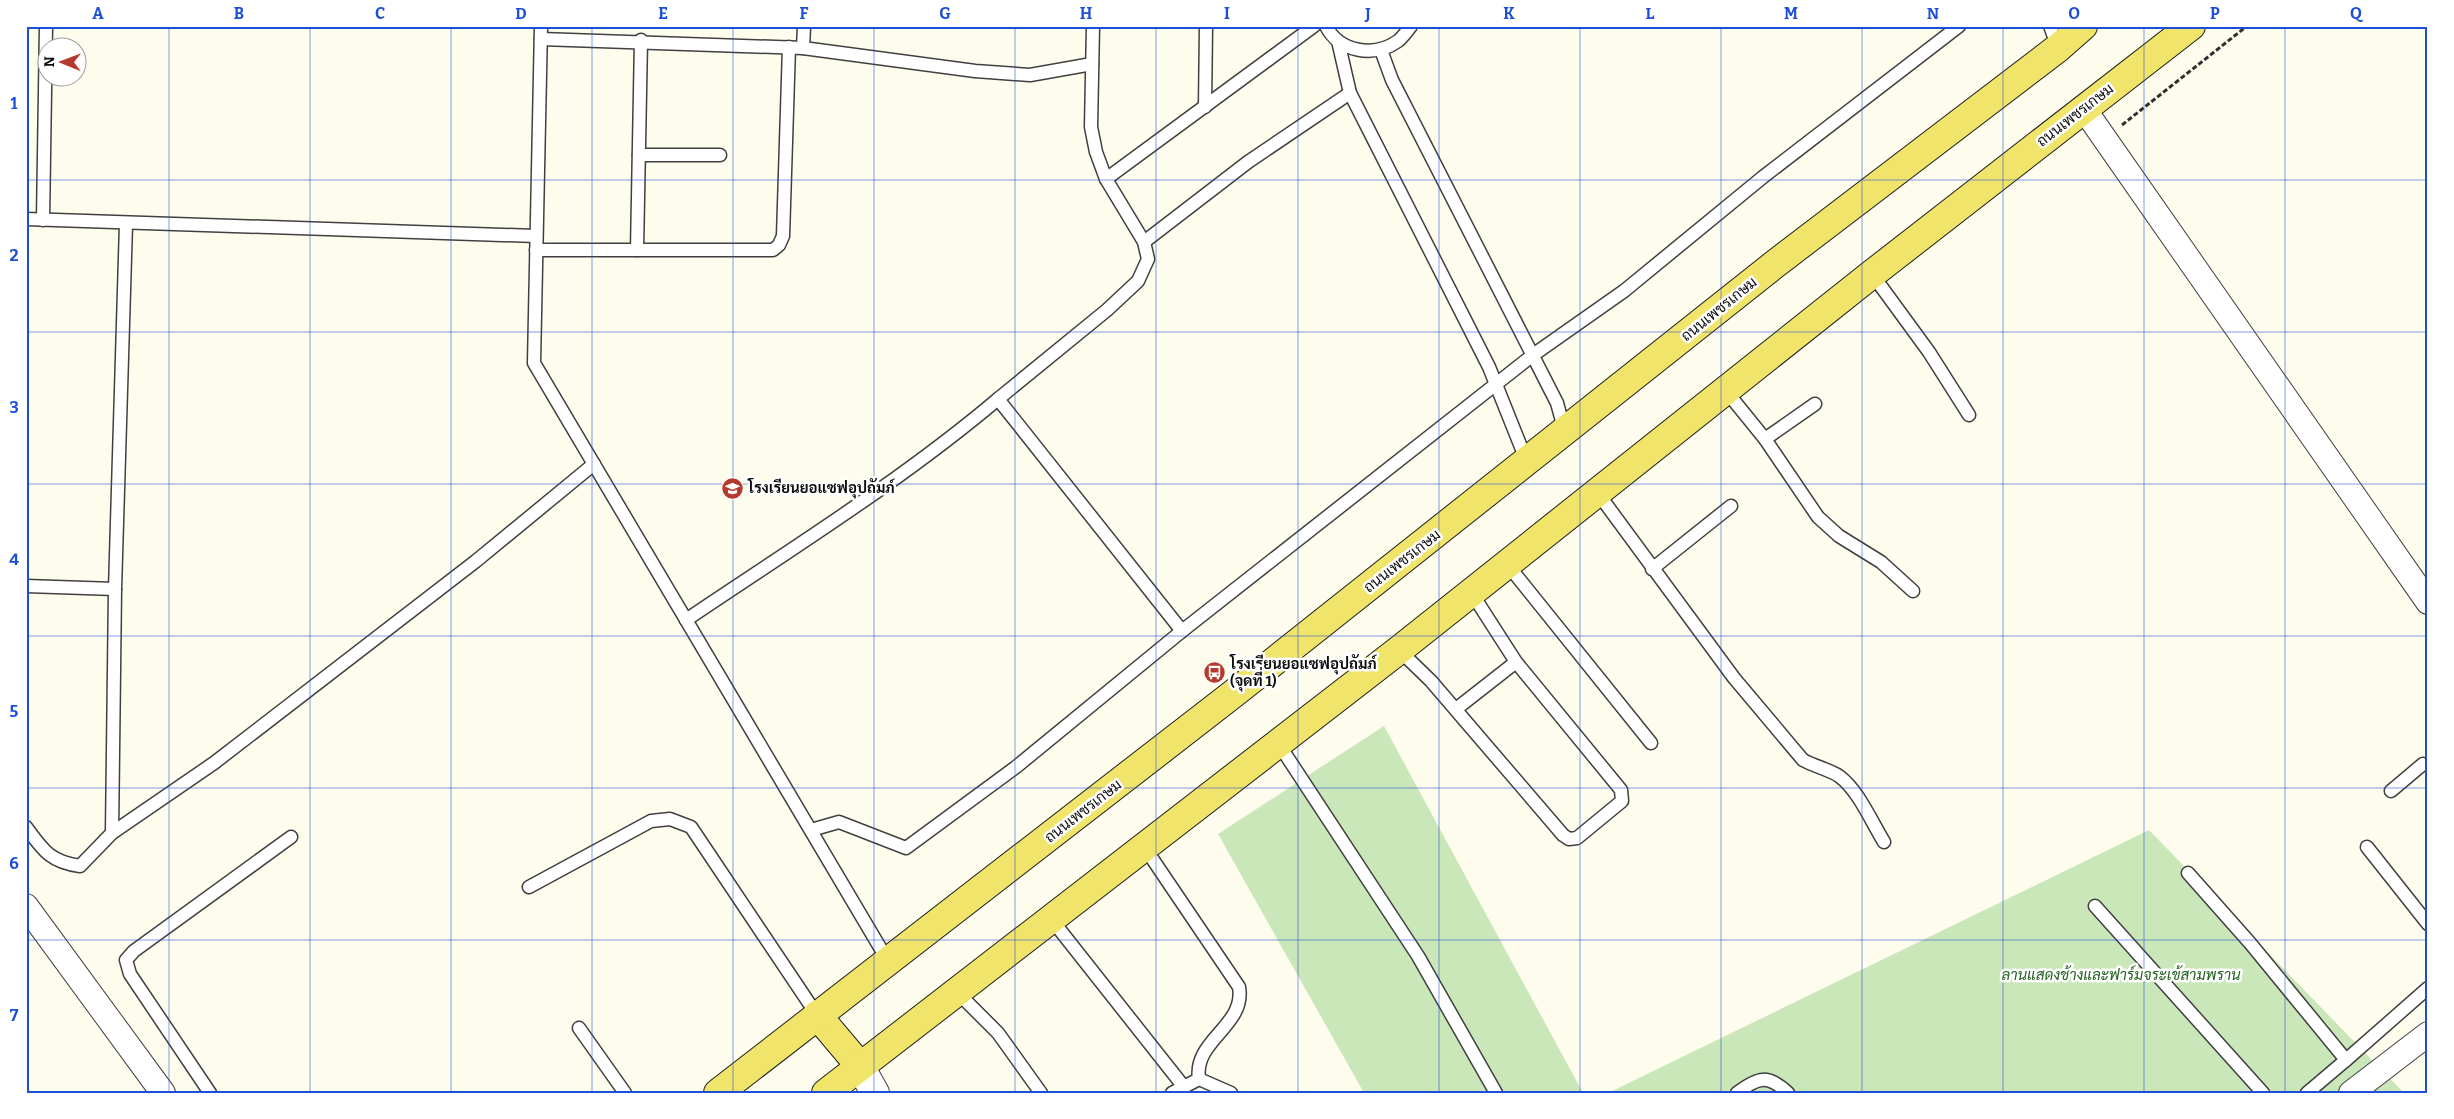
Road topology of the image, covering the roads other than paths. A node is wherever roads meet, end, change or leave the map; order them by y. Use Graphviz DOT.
graph roads {
  1 [pos="46,26"];
  2 [pos="804,26"];
  3 [pos="1093,26"];
  4 [pos="1206,26"];
  5 [pos="1314,26"];
  6 [pos="1326,26"];
  7 [pos="1410,26"];
  8 [pos="1959,26"];
  9 [pos="2083,26"];
  10 [pos="2191,26"];
  11 [pos="541,32"];
  12 [pos="2054,37"];
  13 [pos="642,40"];
  14 [pos="1338,41"];
  15 [pos="790,47"];
  16 [pos="804,48"];
  17 [pos="1381,50"];
  18 [pos="1092,64"];
  19 [pos="1350,93"];
  20 [pos="1205,107"];
  21 [pos="2084,109"];
  22 [pos="639,155"];
  23 [pos="720,155"];
  24 [pos="1106,179"];
  25 [pos="26,219"];
  26 [pos="43,220"];
  27 [pos="126,224"];
  28 [pos="536,236"];
  29 [pos="1144,242"];
  30 [pos="536,250"];
  31 [pos="637,250"];
  32 [pos="1872,274"];
  33 [pos="1533,355"];
  34 [pos="1496,386"];
  35 [pos="1726,391"];
  36 [pos="998,399"];
  37 [pos="1815,404"];
  38 [pos="1969,415"];
  39 [pos="1565,432"];
  40 [pos="1766,439"];
  41 [pos="1527,462"];
  42 [pos="594,464"];
  43 [pos="1597,492"];
  44 [pos="1731,506"];
  45 [pos="1507,564"];
  46 [pos="1652,569"];
  47 [pos="26,586"];
  48 [pos="115,589"];
  49 [pos="1913,591"];
  50 [pos="1471,592"];
  51 [pos="2428,602"];
  52 [pos="686,620"];
  53 [pos="1182,631"];
  54 [pos="1399,650"];
  55 [pos="1516,662"];
  56 [pos="1456,709"];
  57 [pos="1278,743"];
  58 [pos="1651,743"];
  59 [pos="2426,764"];
  60 [pos="2392,791"];
  61 [pos="26,827"];
  62 [pos="811,830"];
  63 [pos="112,833"];
  64 [pos="291,837"];
  65 [pos="1884,842"];
  66 [pos="2366,847"];
  67 [pos="1145,848"];
  68 [pos="2188,873"];
  69 [pos="529,886"];
  70 [pos="26,906"];
  71 [pos="2095,906"];
  72 [pos="1052,920"];
  73 [pos="2428,924"];
  74 [pos="888,961"];
  75 [pos="2428,988"];
  76 [pos="957,992"];
  77 [pos="817,1015"];
  78 [pos="579,1028"];
  79 [pos="2428,1034"];
  80 [pos="2346,1060"];
  81 [pos="860,1066"];
  82 [pos="1199,1079"];
  83 [pos="1178,1090"];
  84 [pos="163,1093"];
  85 [pos="210,1093"];
  86 [pos="625,1093"];
  87 [pos="718,1093"];
  88 [pos="826,1093"];
  89 [pos="875,1093"];
  90 [pos="1040,1093"];
  91 [pos="1231,1093"];
  92 [pos="1496,1093"];
  93 [pos="1737,1093"];
  94 [pos="1788,1093"];
  95 [pos="2263,1093"];
  96 [pos="2307,1093"];
  97 [pos="2351,1093"];
  1 -- 26 [label="lane"];
  2 -- 16 [label="lane"];
  3 -- 18 [label="lane"];
  4 -- 20 [label="lane"];
  5 -- 20 [label="lane"];
  6 -- 14 [label="lane"];
  7 -- 17 [label="lane"];
  8 -- 33 [label="lane"];
  9 -- 12 [label="main road, ถนนเพชรเกษม"];
  10 -- 21 [label="main road, ถนนเพชรเกษม"];
  11 -- 13 [label="lane"];
  11 -- 28 [label="lane"];
  12 -- 39 [label="main road, ถนนเพชรเกษม"];
  13 -- 15 [label="lane"];
  13 -- 22 [label="lane"];
  14 -- 17 [label="lane"];
  14 -- 19 [label="lane"];
  15 -- 16 [label="lane"];
  15 -- 31 [label="lane"];
  16 -- 18 [label="lane"];
  17 -- 33 [label="lane"];
  18 -- 24 [label="lane"];
  19 -- 29 [label="lane"];
  19 -- 34 [label="lane"];
  20 -- 24 [label="lane"];
  21 -- 32 [label="main road, ถนนเพชรเกษม"];
  21 -- 51 [label="street"];
  22 -- 23 [label="lane"];
  22 -- 31 [label="lane"];
  24 -- 29 [label="lane"];
  25 -- 26 [label="lane"];
  26 -- 27 [label="lane"];
  27 -- 28 [label="lane"];
  27 -- 48 [label="lane"];
  28 -- 30 [label="lane"];
  29 -- 36 [label="lane"];
  30 -- 31 [label="lane"];
  30 -- 42 [label="lane"];
  32 -- 35 [label="main road, ถนนเพชรเกษม"];
  32 -- 38 [label="lane"];
  33 -- 34 [label="lane"];
  33 -- 39 [label="lane"];
  34 -- 41 [label="lane"];
  34 -- 53 [label="lane"];
  35 -- 40 [label="lane"];
  35 -- 43 [label="main road, ถนนเพชรเกษม"];
  36 -- 52 [label="lane"];
  36 -- 53 [label="lane"];
  37 -- 40 [label="lane"];
  39 -- 41 [label="main road, ถนนเพชรเกษม"];
  40 -- 49 [label="lane"];
  41 -- 74 [label="main road, ถนนเพชรเกษม"];
  42 -- 52 [label="lane"];
  42 -- 63 [label="lane"];
  43 -- 45 [label="main road, ถนนเพชรเกษม"];
  43 -- 46 [label="lane"];
  44 -- 46 [label="lane"];
  45 -- 50 [label="main road, ถนนเพชรเกษม"];
  45 -- 58 [label="lane"];
  46 -- 65 [label="lane"];
  47 -- 48 [label="lane"];
  48 -- 63 [label="lane"];
  50 -- 54 [label="main road, ถนนเพชรเกษม"];
  50 -- 55 [label="lane"];
  52 -- 62 [label="lane"];
  53 -- 62 [label="lane"];
  54 -- 56 [label="lane"];
  54 -- 57 [label="main road, ถนนเพชรเกษม"];
  55 -- 56 [label="lane"];
  55 -- 56 [label="lane"];
  57 -- 67 [label="main road, ถนนเพชรเกษม"];
  57 -- 92 [label="lane"];
  59 -- 60 [label="lane"];
  61 -- 63 [label="lane"];
  62 -- 74 [label="lane"];
  64 -- 85 [label="lane"];
  66 -- 73 [label="lane"];
  67 -- 72 [label="main road, ถนนเพชรเกษม"];
  67 -- 82 [label="lane"];
  68 -- 80 [label="lane"];
  69 -- 77 [label="lane"];
  70 -- 84 [label="street"];
  71 -- 95 [label="lane"];
  72 -- 76 [label="main road, ถนนเพชรเกษม"];
  72 -- 83 [label="lane"];
  74 -- 77 [label="main road, ถนนเพชรเกษม"];
  75 -- 80 [label="lane"];
  76 -- 81 [label="main road, ถนนเพชรเกษม"];
  76 -- 90 [label="lane"];
  77 -- 81 [label="main road"];
  77 -- 87 [label="main road, ถนนเพชรเกษม"];
  78 -- 86 [label="lane"];
  79 -- 97 [label="street"];
  80 -- 96 [label="lane"];
  81 -- 88 [label="main road, ถนนเพชรเกษม"];
  81 -- 89 [label="street"];
  82 -- 83 [label="lane"];
  82 -- 91 [label="lane"];
  93 -- 94 [label="lane"];
}
